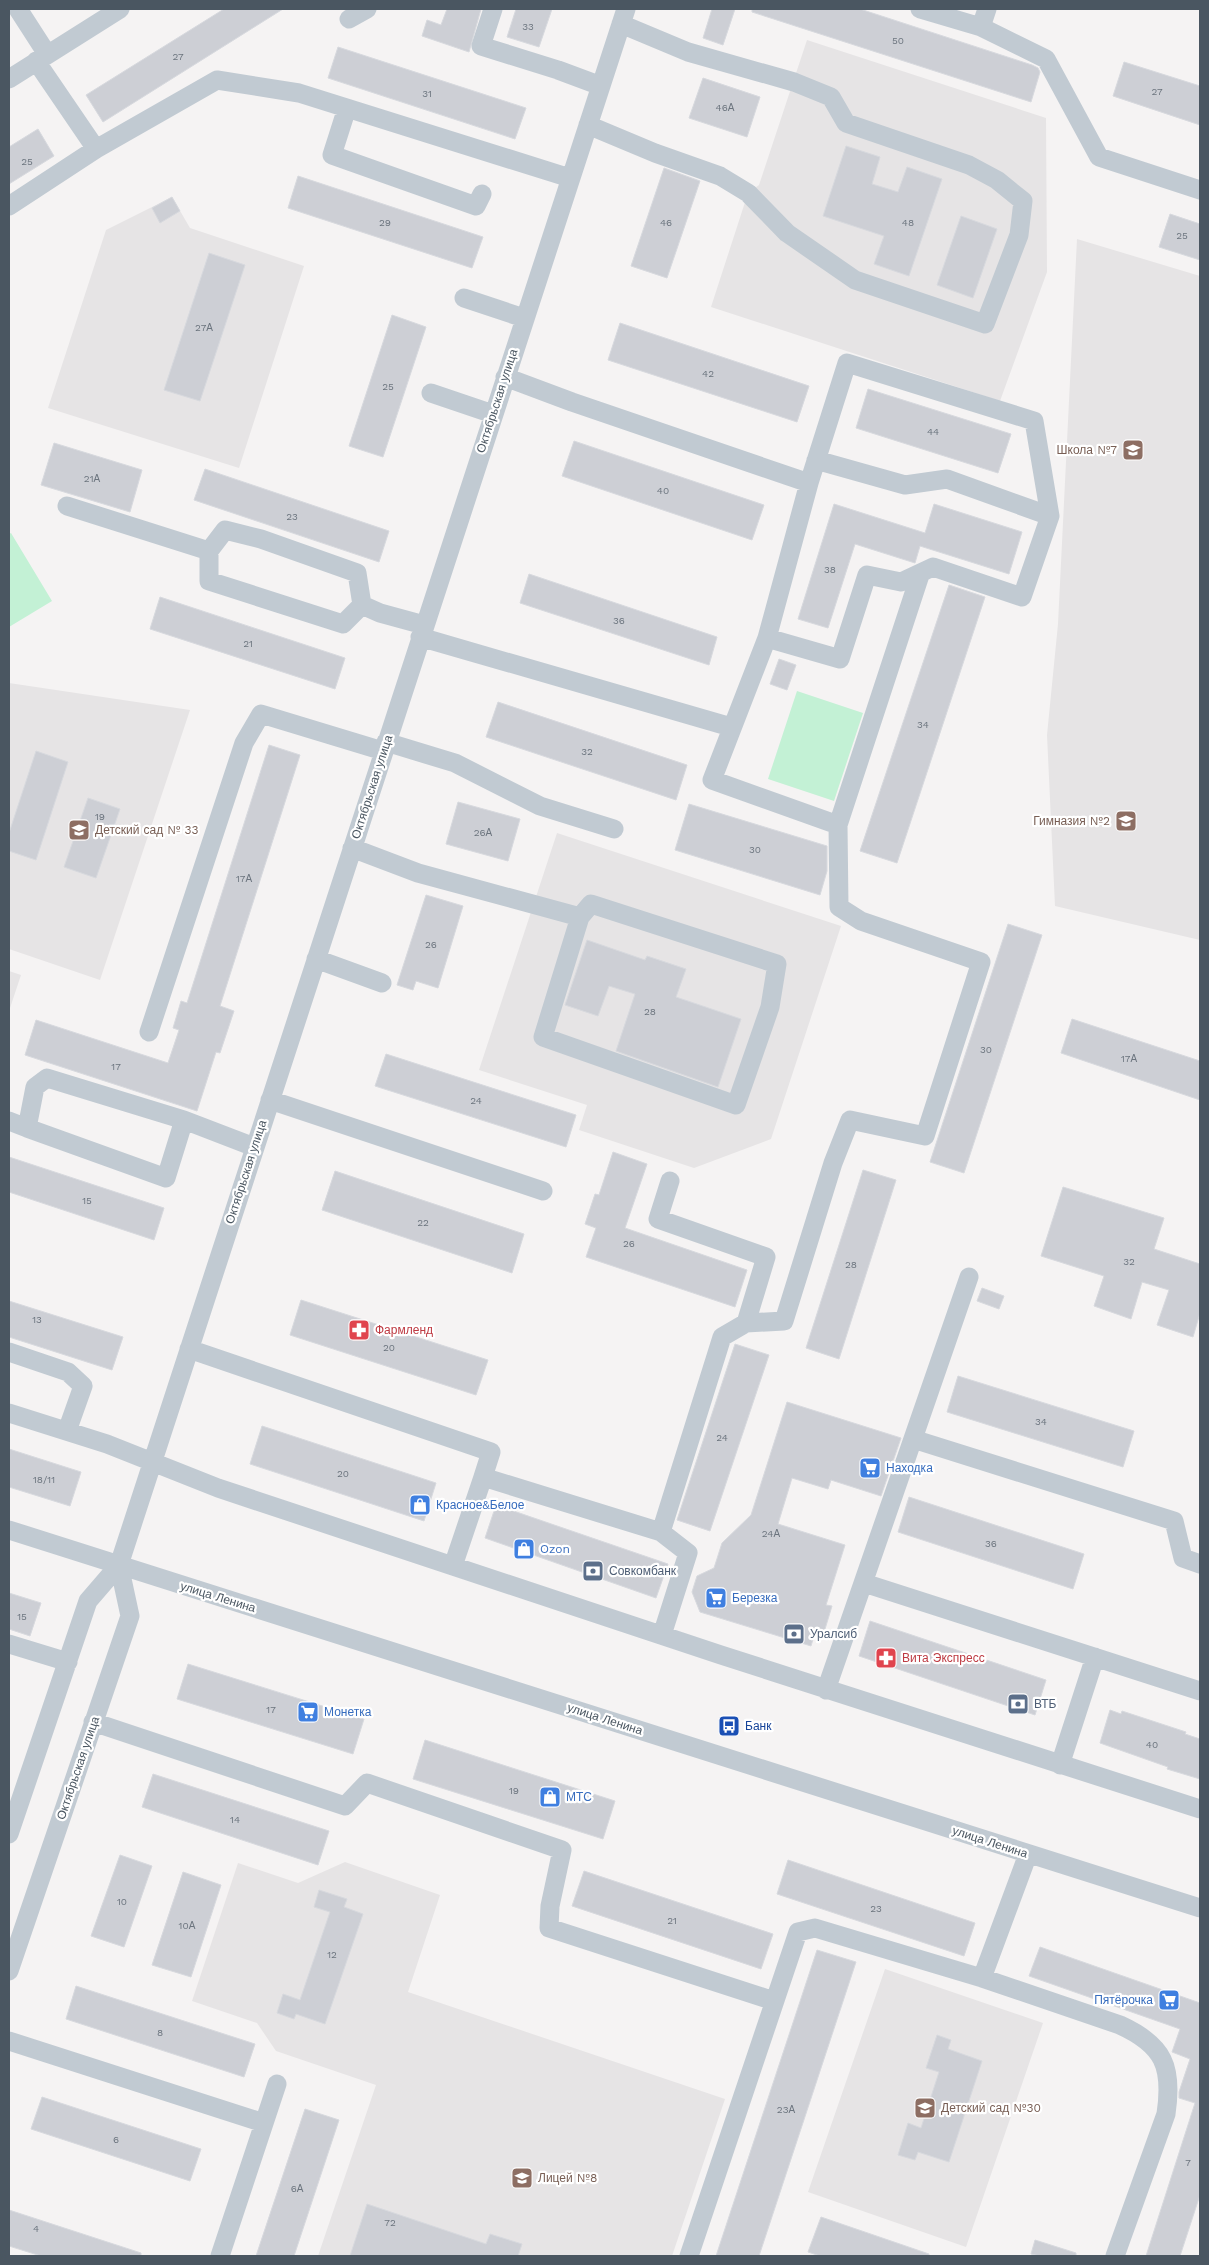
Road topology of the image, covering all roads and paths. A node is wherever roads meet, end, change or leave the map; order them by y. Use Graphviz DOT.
graph roads {
  1 [pos="18,9"];
  2 [pos="120,9"];
  3 [pos="366,9"];
  4 [pos="493,9"];
  5 [pos="920,9"];
  6 [pos="987,9"];
  7 [pos="623,16"];
  8 [pos="349,19"];
  9 [pos="981,27"];
  10 [pos="42,57"];
  11 [pos="9,79"];
  12 [pos="601,86"];
  13 [pos="347,108"];
  14 [pos="588,125"];
  15 [pos="96,149"];
  16 [pos="570,178"];
  17 [pos="1200,190"];
  18 [pos="482,194"];
  19 [pos="9,206"];
  20 [pos="464,298"];
  21 [pos="524,318"];
  22 [pos="505,377"];
  23 [pos="431,393"];
  24 [pos="493,414"];
  25 [pos="816,460"];
  26 [pos="809,483"];
  27 [pos="67,506"];
  28 [pos="1050,516"];
  29 [pos="209,551"];
  30 [pos="920,575"];
  31 [pos="362,605"];
  32 [pos="422,631"];
  33 [pos="767,638"];
  34 [pos="731,727"];
  35 [pos="384,746"];
  36 [pos="838,825"];
  37 [pos="614,829"];
  38 [pos="352,848"];
  39 [pos="580,918"];
  40 [pos="316,959"];
  41 [pos="382,983"];
  42 [pos="149,1032"];
  43 [pos="270,1100"];
  44 [pos="184,1120"];
  45 [pos="9,1122"];
  46 [pos="27,1128"];
  47 [pos="254,1147"];
  48 [pos="670,1181"];
  49 [pos="543,1191"];
  50 [pos="968,1277"];
  51 [pos="746,1323"];
  52 [pos="188,1349"];
  53 [pos="9,1352"];
  54 [pos="9,1413"];
  55 [pos="67,1431"];
  56 [pos="913,1439"];
  57 [pos="151,1462"];
  58 [pos="483,1477"];
  59 [pos="9,1530"];
  60 [pos="661,1532"];
  61 [pos="1200,1564"];
  62 [pos="119,1565"];
  63 [pos="453,1566"];
  64 [pos="864,1583"];
  65 [pos="662,1634"];
  66 [pos="9,1644"];
  67 [pos="1094,1657"];
  68 [pos="68,1662"];
  69 [pos="826,1690"];
  70 [pos="1200,1690"];
  71 [pos="93,1722"];
  72 [pos="1060,1766"];
  73 [pos="1200,1809"];
  74 [pos="9,1834"];
  75 [pos="1028,1854"];
  76 [pos="1200,1908"];
  77 [pos="14,1938"];
  78 [pos="9,1971"];
  79 [pos="982,1978"];
  80 [pos="774,2001"];
  81 [pos="9,2041"];
  82 [pos="277,2084"];
  83 [pos="264,2123"];
  84 [pos="220,2256"];
  85 [pos="689,2256"];
  86 [pos="1115,2256"];
  1 -- 10 [label="street"];
  2 -- 10 [label="street"];
  3 -- 8 [label="street"];
  4 -- 12 [label="street"];
  5 -- 9 [label="street"];
  6 -- 9 [label="street"];
  7 -- 12 [label="street, Октябрьская улица"];
  7 -- 14 [label="street"];
  9 -- 17 [label="street"];
  10 -- 11 [label="street"];
  10 -- 15 [label="street"];
  12 -- 14 [label="street, Октябрьская улица"];
  13 -- 15 [label="street"];
  13 -- 16 [label="street"];
  13 -- 18 [label="street"];
  14 -- 16 [label="street, Октябрьская улица"];
  15 -- 19 [label="street"];
  16 -- 21 [label="street, Октябрьская улица"];
  20 -- 21 [label="street"];
  21 -- 22 [label="street, Октябрьская улица"];
  22 -- 24 [label="street, Октябрьская улица"];
  22 -- 26 [label="street"];
  23 -- 24 [label="street"];
  24 -- 32 [label="street, Октябрьская улица"];
  25 -- 26 [label="street"];
  25 -- 28 [label="street"];
  25 -- 28 [label="street"];
  26 -- 33 [label="street"];
  27 -- 29 [label="street"];
  28 -- 30 [label="street"];
  29 -- 31 [label="street"];
  29 -- 31 [label="street"];
  30 -- 33 [label="street"];
  30 -- 36 [label="street"];
  31 -- 32 [label="street"];
  32 -- 34 [label="street"];
  32 -- 35 [label="street, Октябрьская улица"];
  33 -- 34 [label="street"];
  34 -- 36 [label="street"];
  35 -- 37 [label="street"];
  35 -- 38 [label="street, Октябрьская улица"];
  35 -- 42 [label="street"];
  36 -- 51 [label="street"];
  38 -- 39 [label="street"];
  38 -- 40 [label="street, Октябрьская улица"];
  39 -- 39 [label="street"];
  40 -- 41 [label="street"];
  40 -- 43 [label="street, Октябрьская улица"];
  43 -- 47 [label="street, Октябрьская улица"];
  43 -- 49 [label="street"];
  44 -- 46 [label="street"];
  44 -- 46 [label="street"];
  44 -- 47 [label="street"];
  45 -- 46 [label="street"];
  47 -- 52 [label="street, Октябрьская улица"];
  48 -- 51 [label="street"];
  50 -- 56 [label="street"];
  51 -- 60 [label="street"];
  52 -- 57 [label="street, Октябрьская улица"];
  52 -- 58 [label="street"];
  53 -- 55 [label="street"];
  54 -- 55 [label="street"];
  55 -- 57 [label="street"];
  56 -- 61 [label="street"];
  56 -- 64 [label="street"];
  57 -- 62 [label="street, Октябрьская улица"];
  57 -- 63 [label="street"];
  58 -- 60 [label="street"];
  58 -- 63 [label="street"];
  59 -- 62 [label="street, улица Ленина"];
  60 -- 65 [label="street"];
  62 -- 68 [label="street, Октябрьская улица"];
  62 -- 71 [label="street, Октябрьская улица"];
  62 -- 75 [label="street, улица Ленина"];
  63 -- 65 [label="street"];
  64 -- 67 [label="street"];
  64 -- 69 [label="street"];
  65 -- 69 [label="street"];
  66 -- 68 [label="street"];
  67 -- 70 [label="street"];
  67 -- 72 [label="street"];
  68 -- 74 [label="street, Октябрьская улица"];
  69 -- 72 [label="street"];
  71 -- 77 [label="street, Октябрьская улица"];
  71 -- 80 [label="street"];
  72 -- 73 [label="street"];
  75 -- 76 [label="street, улица Ленина"];
  75 -- 79 [label="street"];
  77 -- 78 [label="street, Октябрьская улица"];
  79 -- 80 [label="street"];
  79 -- 86 [label="street"];
  80 -- 85 [label="street"];
  81 -- 83 [label="street"];
  82 -- 83 [label="street"];
  83 -- 84 [label="street"];
}
